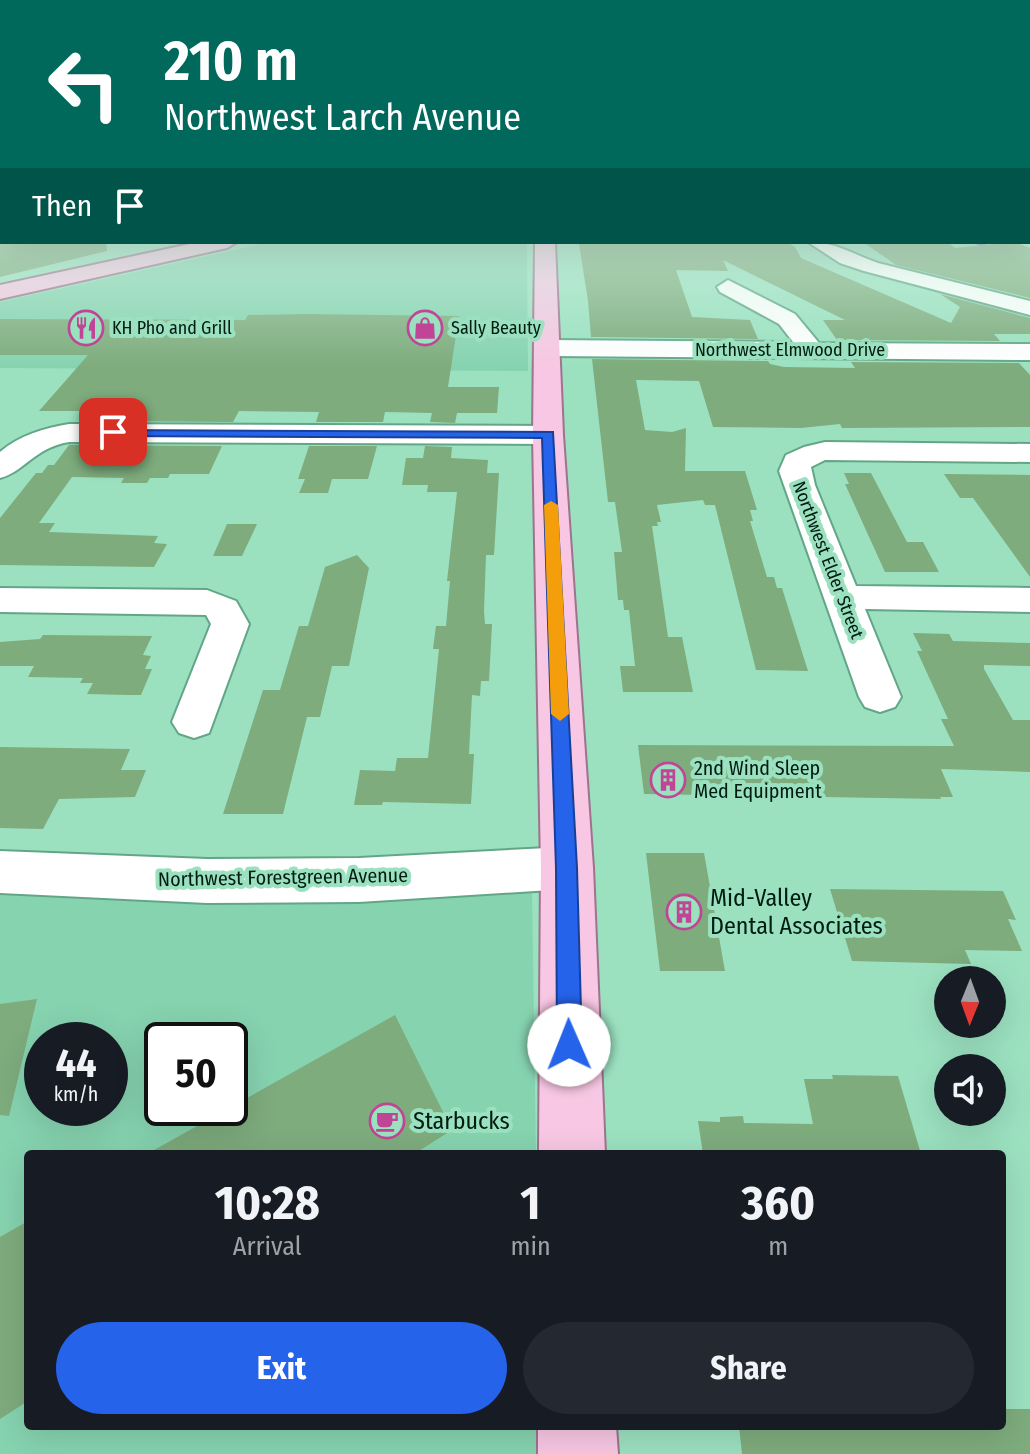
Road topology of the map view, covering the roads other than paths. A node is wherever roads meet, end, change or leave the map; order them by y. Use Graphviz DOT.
graph roads {
  1 [pos="218,244"];
  2 [pos="545,244"];
  3 [pos="821,244"];
  4 [pos="728,287"];
  5 [pos="0,292"];
  6 [pos="1030,308"];
  7 [pos="549,348"];
  8 [pos="812,350"];
  9 [pos="1030,352"];
  10 [pos="548,435"];
  11 [pos="1030,453"];
  12 [pos="0,469"];
  13 [pos="843,597"];
  14 [pos="0,600"];
  15 [pos="1030,600"];
  16 [pos="880,697"];
  17 [pos="194,722"];
  18 [pos="567,868"];
  19 [pos="0,872"];
  20 [pos="572,1150"];
  21 [pos="577,1430"];
  22 [pos="578,1454"];
  1 -- 5 [label="main road"];
  2 -- 7 [label="main road"];
  3 -- 6 [label="street"];
  4 -- 8 [label="street"];
  7 -- 8 [label="street, Northwest Elmwood Drive"];
  7 -- 10 [label="main road"];
  8 -- 9 [label="street, Northwest Elmwood Drive"];
  10 -- 12 [label="street"];
  10 -- 18 [label="main road"];
  11 -- 13 [label="street, Northwest Elder Street"];
  13 -- 15 [label="street"];
  13 -- 16 [label="street, Northwest Elder Street"];
  14 -- 17 [label="street"];
  18 -- 19 [label="street, Northwest Forestgreen Avenue"];
  18 -- 20 [label="main road"];
  21 -- 22 [label="main road"];
}
